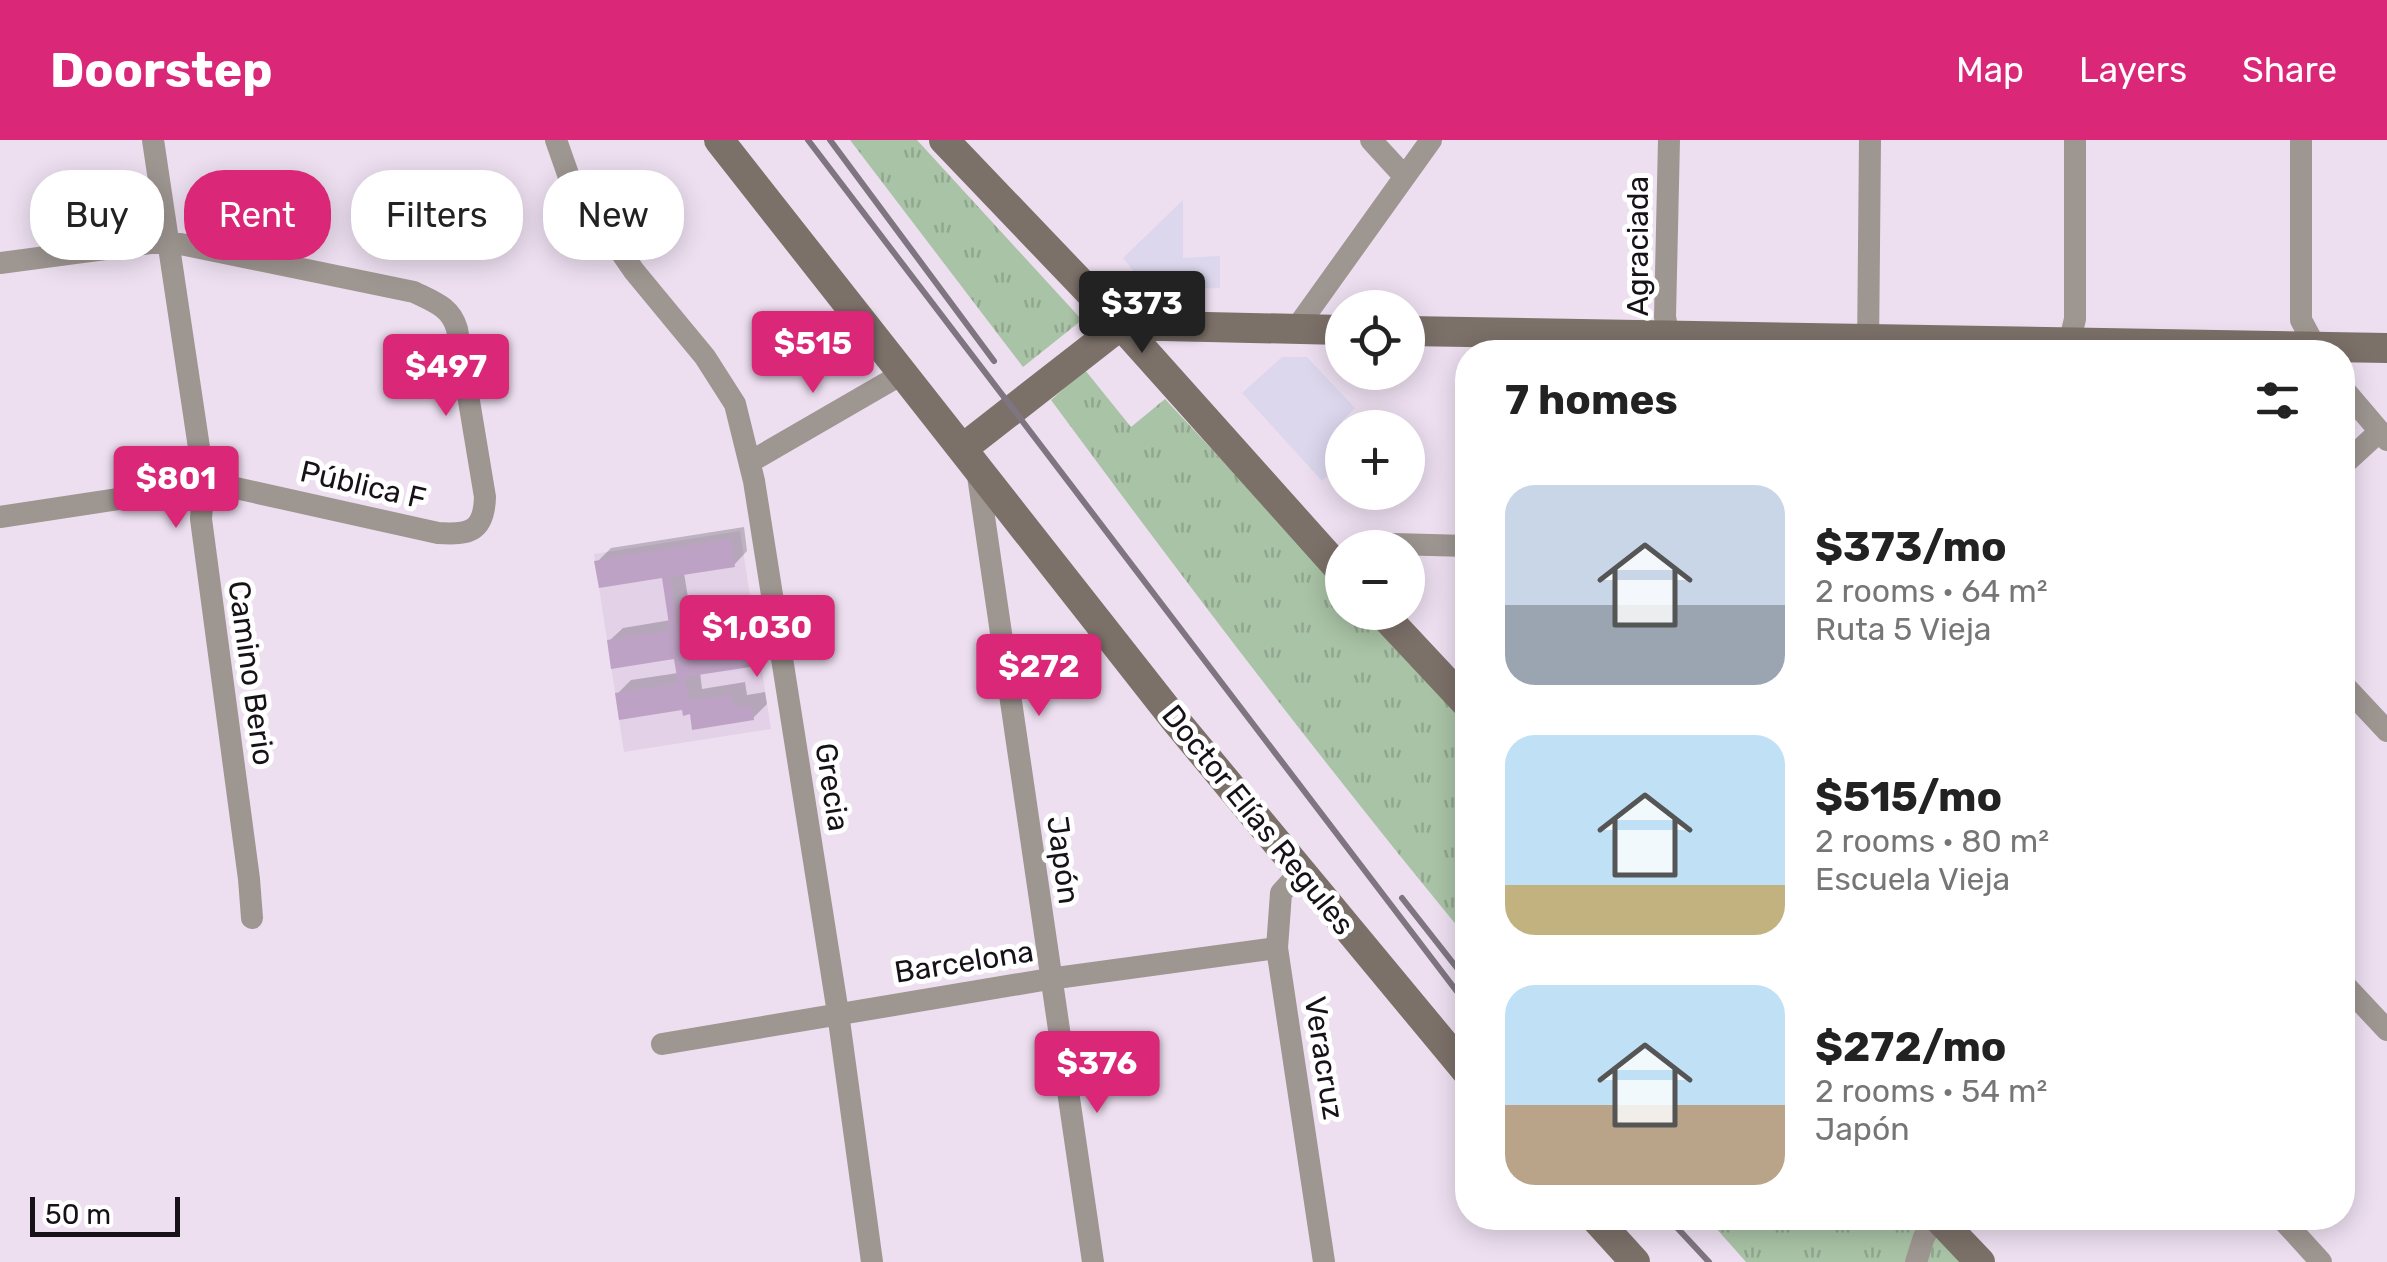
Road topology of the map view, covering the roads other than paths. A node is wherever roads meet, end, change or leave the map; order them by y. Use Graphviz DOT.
graph roads {
  1 [pos="152,140"];
  2 [pos="556,140"];
  3 [pos="719,140"];
  4 [pos="944,140"];
  5 [pos="1371,140"];
  6 [pos="1431,140"];
  7 [pos="1669,140"];
  8 [pos="1870,140"];
  9 [pos="2075,140"];
  10 [pos="2302,140"];
  11 [pos="1404,176"];
  12 [pos="166,241"];
  13 [pos="0,263"];
  14 [pos="1121,326"];
  15 [pos="1294,330"];
  16 [pos="1325,330"];
  17 [pos="1425,332"];
  18 [pos="1604,340"];
  19 [pos="1669,340"];
  20 [pos="1868,340"];
  21 [pos="2070,340"];
  22 [pos="2311,340"];
  23 [pos="2387,348"];
  24 [pos="2355,349"];
  25 [pos="902,374"];
  26 [pos="2355,403"];
  27 [pos="2383,436"];
  28 [pos="2355,456"];
  29 [pos="969,458"];
  30 [pos="750,462"];
  31 [pos="204,481"];
  32 [pos="0,518"];
  33 [pos="1425,545"];
  34 [pos="1455,546"];
  35 [pos="1325,550"];
  36 [pos="1397,630"];
  37 [pos="1455,691"];
  38 [pos="2355,697"];
  39 [pos="2387,731"];
  40 [pos="1302,870"];
  41 [pos="252,918"];
  42 [pos="1277,948"];
  43 [pos="1050,979"];
  44 [pos="2355,996"];
  45 [pos="838,1013"];
  46 [pos="2387,1030"];
  47 [pos="662,1044"];
  48 [pos="1455,1057"];
  49 [pos="1606,1230"];
  50 [pos="1929,1230"];
  51 [pos="1949,1230"];
  52 [pos="2291,1230"];
  53 [pos="872,1262"];
  54 [pos="1093,1262"];
  55 [pos="1324,1262"];
  56 [pos="1635,1262"];
  57 [pos="1916,1262"];
  58 [pos="1980,1262"];
  59 [pos="2321,1262"];
  1 -- 12 [label="street, Camino Berio"];
  2 -- 30 [label="street, Grecia"];
  3 -- 25 [label="street, Doctor Elías Regules"];
  4 -- 14 [label="street"];
  5 -- 11 [label="street"];
  6 -- 11 [label="street"];
  7 -- 19 [label="street, Agraciada"];
  8 -- 20 [label="street"];
  9 -- 21 [label="street"];
  10 -- 22 [label="street"];
  11 -- 15 [label="street"];
  12 -- 13 [label="street"];
  12 -- 31 [label="street, Camino Berio"];
  12 -- 31 [label="street, Pública F"];
  14 -- 15 [label="street"];
  14 -- 29 [label="street"];
  14 -- 35 [label="street"];
  15 -- 16 [label="street"];
  17 -- 18 [label="street"];
  23 -- 24 [label="street"];
  25 -- 29 [label="street, Doctor Elías Regules"];
  25 -- 30 [label="street"];
  26 -- 27 [label="street"];
  27 -- 28 [label="street"];
  29 -- 40 [label="street, Doctor Elías Regules"];
  29 -- 43 [label="street, Japón"];
  30 -- 45 [label="street, Grecia"];
  31 -- 32 [label="street, Pública F"];
  31 -- 41 [label="street, Camino Berio"];
  33 -- 34 [label="street"];
  36 -- 37 [label="street"];
  38 -- 39 [label="street"];
  40 -- 42 [label="street, Veracruz"];
  40 -- 48 [label="street, Doctor Elías Regules"];
  42 -- 43 [label="street, Barcelona"];
  42 -- 55 [label="street, Veracruz"];
  43 -- 45 [label="street, Barcelona"];
  43 -- 54 [label="street, Japón"];
  44 -- 46 [label="street"];
  45 -- 47 [label="street, Barcelona"];
  45 -- 53 [label="street, Grecia"];
  49 -- 56 [label="street"];
  50 -- 57 [label="street"];
  51 -- 58 [label="street"];
  52 -- 59 [label="street"];
}
